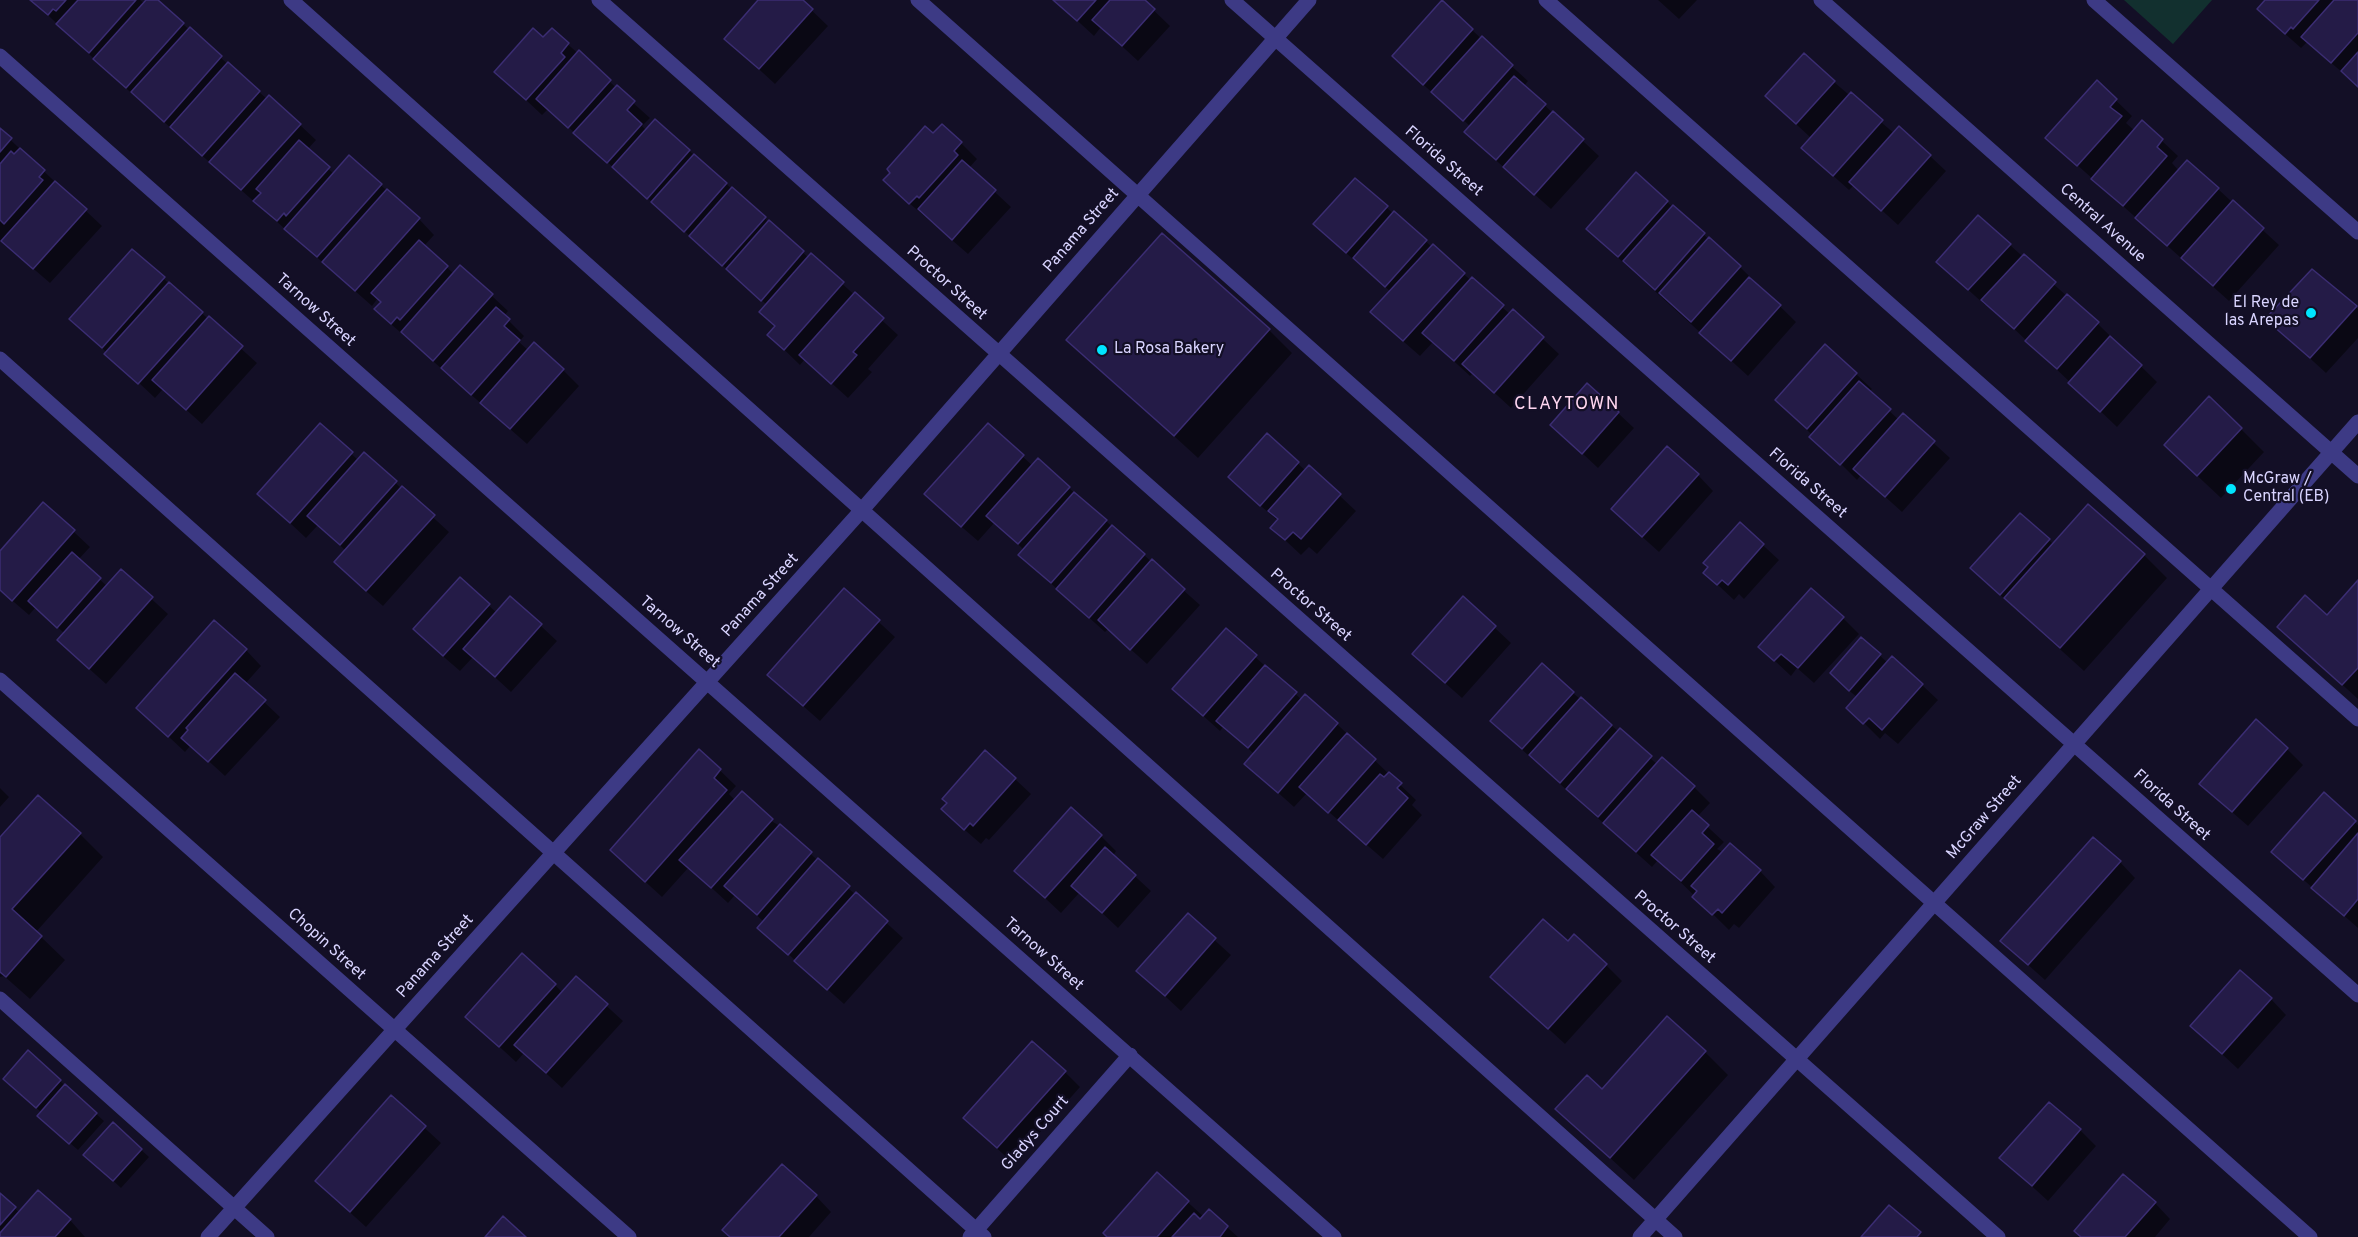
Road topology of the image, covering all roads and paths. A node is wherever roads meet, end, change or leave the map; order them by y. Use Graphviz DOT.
graph roads {
  1 [pos="291,0"];
  2 [pos="599,0"];
  3 [pos="918,0"];
  4 [pos="1232,0"];
  5 [pos="1309,0"];
  6 [pos="1546,0"];
  7 [pos="1821,0"];
  8 [pos="2094,0"];
  9 [pos="1276,38"];
  10 [pos="0,56"];
  11 [pos="1137,196"];
  12 [pos="2358,232"];
  13 [pos="997,355"];
  14 [pos="0,359"];
  15 [pos="2358,422"];
  16 [pos="2331,453"];
  17 [pos="2358,476"];
  18 [pos="861,511"];
  19 [pos="2211,589"];
  20 [pos="0,680"];
  21 [pos="708,681"];
  22 [pos="2358,719"];
  23 [pos="2074,744"];
  24 [pos="554,853"];
  25 [pos="1934,903"];
  26 [pos="2358,995"];
  27 [pos="0,999"];
  28 [pos="394,1030"];
  29 [pos="1130,1055"];
  30 [pos="1797,1059"];
  31 [pos="234,1208"];
  32 [pos="1655,1220"];
  33 [pos="976,1235"];
  34 [pos="208,1237"];
  35 [pos="267,1237"];
  36 [pos="629,1237"];
  37 [pos="1334,1237"];
  38 [pos="1640,1237"];
  39 [pos="1675,1237"];
  40 [pos="1998,1237"];
  41 [pos="2310,1237"];
  1 -- 18 [label="street"];
  2 -- 13 [label="street, Proctor Street"];
  3 -- 11 [label="street"];
  4 -- 9 [label="street, Florida Street"];
  5 -- 9 [label="street, Panama Street"];
  6 -- 19 [label="street"];
  7 -- 16 [label="street, Central Avenue"];
  8 -- 12 [label="street"];
  9 -- 11 [label="street, Panama Street"];
  9 -- 23 [label="street, Florida Street"];
  10 -- 21 [label="street, Tarnow Street"];
  11 -- 13 [label="street, Panama Street"];
  11 -- 25 [label="street"];
  13 -- 18 [label="street, Panama Street"];
  13 -- 30 [label="street, Proctor Street"];
  14 -- 24 [label="street"];
  15 -- 16 [label="street, McGraw Street"];
  16 -- 17 [label="street, Central Avenue"];
  16 -- 19 [label="street, McGraw Street"];
  18 -- 21 [label="street, Panama Street"];
  18 -- 32 [label="street"];
  19 -- 22 [label="street"];
  19 -- 23 [label="street, McGraw Street"];
  20 -- 28 [label="street, Chopin Street"];
  21 -- 24 [label="street, Panama Street"];
  21 -- 29 [label="street, Tarnow Street"];
  23 -- 25 [label="street, McGraw Street"];
  23 -- 26 [label="street, Florida Street"];
  24 -- 28 [label="street, Panama Street"];
  24 -- 33 [label="street"];
  25 -- 30 [label="street, McGraw Street"];
  25 -- 41 [label="street"];
  27 -- 31 [label="street"];
  28 -- 31 [label="street, Panama Street"];
  28 -- 36 [label="street, Chopin Street"];
  29 -- 33 [label="street, Gladys Court"];
  29 -- 37 [label="street, Tarnow Street"];
  30 -- 32 [label="street, McGraw Street"];
  30 -- 40 [label="street, Proctor Street"];
  31 -- 34 [label="street, Panama Street"];
  31 -- 35 [label="street"];
  32 -- 38 [label="street, McGraw Street"];
  32 -- 39 [label="street"];
}
